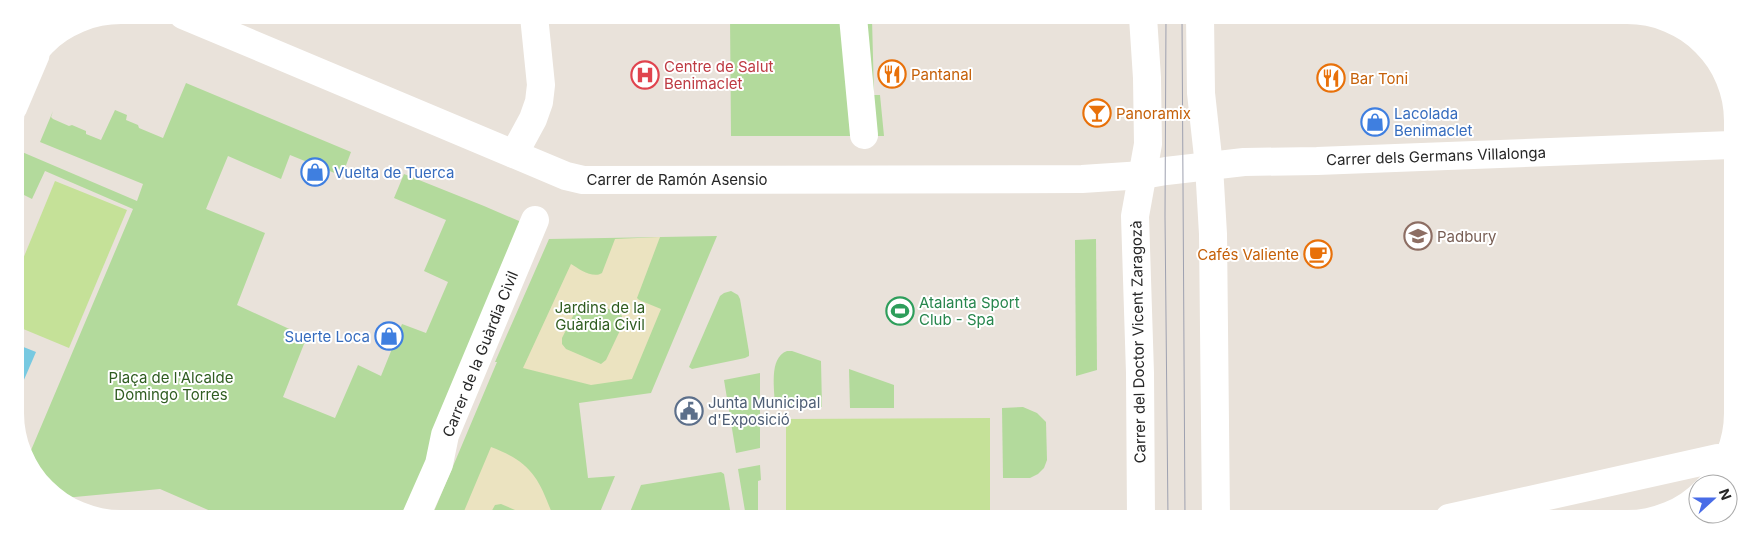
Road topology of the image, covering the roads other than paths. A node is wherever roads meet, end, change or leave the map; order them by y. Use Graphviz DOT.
graph roads {
  1 [pos="204,24"];
  2 [pos="535,24"];
  3 [pos="854,24"];
  4 [pos="1143,24"];
  5 [pos="1200,24"];
  6 [pos="864,136"];
  7 [pos="1724,145"];
  8 [pos="514,154"];
  9 [pos="1210,166"];
  10 [pos="1143,176"];
  11 [pos="535,220"];
  12 [pos="1712,459"];
  13 [pos="419,510"];
  14 [pos="1142,510"];
  15 [pos="1216,510"];
  16 [pos="1485,510"];
  1 -- 8 [label="street, Carrer de Ramón Asensio"];
  2 -- 8 [label="street"];
  3 -- 6 [label="street"];
  4 -- 10 [label="street, Carrer del Doctor Vicent Zaragozà"];
  5 -- 9 [label="street"];
  7 -- 9 [label="street, Carrer dels Germans Villalonga"];
  8 -- 10 [label="street, Carrer de Ramón Asensio"];
  9 -- 10 [label="street, Carrer dels Germans Villalonga"];
  9 -- 15 [label="street"];
  10 -- 14 [label="street, Carrer del Doctor Vicent Zaragozà"];
  11 -- 13 [label="street, Carrer de la Guàrdia Civil"];
  12 -- 16 [label="street"];
}
